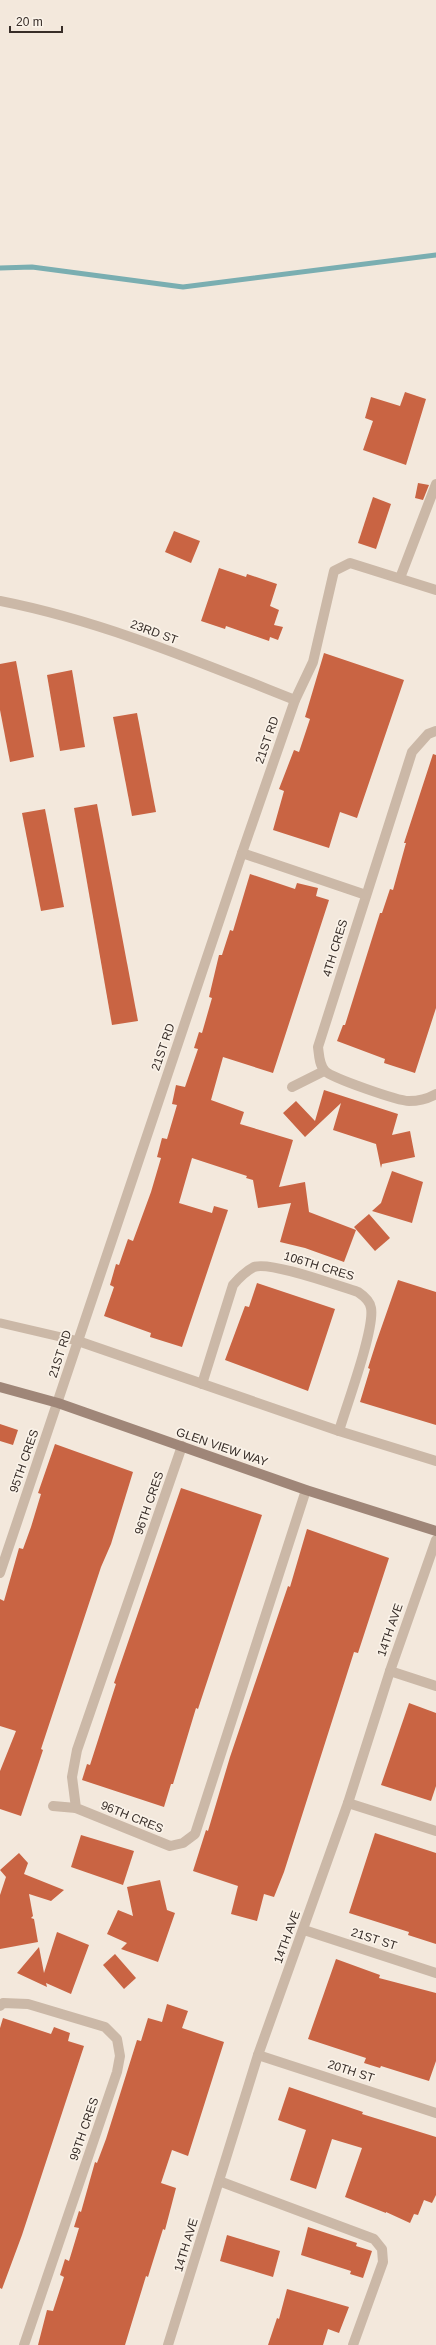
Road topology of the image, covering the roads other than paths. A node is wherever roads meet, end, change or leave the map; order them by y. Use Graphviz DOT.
graph roads {
  1 [pos="436,484"];
  2 [pos="400,578"];
  3 [pos="436,590"];
  4 [pos="0,601"];
  5 [pos="295,700"];
  6 [pos="436,731"];
  7 [pos="242,853"];
  8 [pos="366,895"];
  9 [pos="324,1070"];
  10 [pos="292,1087"];
  11 [pos="436,1094"];
  12 [pos="0,1323"];
  13 [pos="78,1341"];
  14 [pos="202,1384"];
  15 [pos="0,1387"];
  16 [pos="58,1403"];
  17 [pos="339,1431"];
  18 [pos="182,1446"];
  19 [pos="436,1462"];
  20 [pos="306,1490"];
  21 [pos="436,1531"];
  22 [pos="436,1540"];
  23 [pos="0,1573"];
  24 [pos="390,1671"];
  25 [pos="436,1686"];
  26 [pos="348,1803"];
  27 [pos="54,1806"];
  28 [pos="76,1808"];
  29 [pos="436,1831"];
  30 [pos="304,1930"];
  31 [pos="436,1973"];
  32 [pos="0,2006"];
  33 [pos="258,2055"];
  34 [pos="436,2113"];
  35 [pos="219,2181"];
  36 [pos="24,2345"];
  37 [pos="168,2345"];
  38 [pos="354,2345"];
  1 -- 2 [label="street"];
  2 -- 3 [label="street"];
  2 -- 5 [label="street, 21ST RD"];
  4 -- 5 [label="street, 23RD ST"];
  5 -- 7 [label="street, 21ST RD"];
  6 -- 8 [label="street, 4TH CRES"];
  7 -- 8 [label="street"];
  7 -- 13 [label="street, 21ST RD"];
  8 -- 9 [label="street, 4TH CRES"];
  9 -- 10 [label="street"];
  9 -- 11 [label="street"];
  12 -- 13 [label="lane"];
  13 -- 14 [label="street"];
  13 -- 16 [label="street, 21ST RD"];
  14 -- 17 [label="street"];
  14 -- 17 [label="street, 106TH CRES"];
  15 -- 16 [label="street, GLEN VIEW WAY"];
  16 -- 18 [label="street, GLEN VIEW WAY"];
  16 -- 23 [label="street, 95TH CRES"];
  17 -- 19 [label="street"];
  18 -- 20 [label="street, GLEN VIEW WAY"];
  18 -- 28 [label="street, 96TH CRES"];
  20 -- 21 [label="street, GLEN VIEW WAY"];
  20 -- 28 [label="street, 96TH CRES"];
  22 -- 24 [label="street, 14TH AVE"];
  24 -- 25 [label="street"];
  24 -- 26 [label="street, 14TH AVE"];
  26 -- 29 [label="street"];
  26 -- 30 [label="street, 14TH AVE"];
  27 -- 28 [label="street"];
  30 -- 31 [label="street, 21ST ST"];
  30 -- 33 [label="street, 14TH AVE"];
  32 -- 36 [label="street, 99TH CRES"];
  33 -- 34 [label="street, 20TH ST"];
  33 -- 35 [label="street, 14TH AVE"];
  35 -- 37 [label="street, 14TH AVE"];
  35 -- 38 [label="street"];
}
